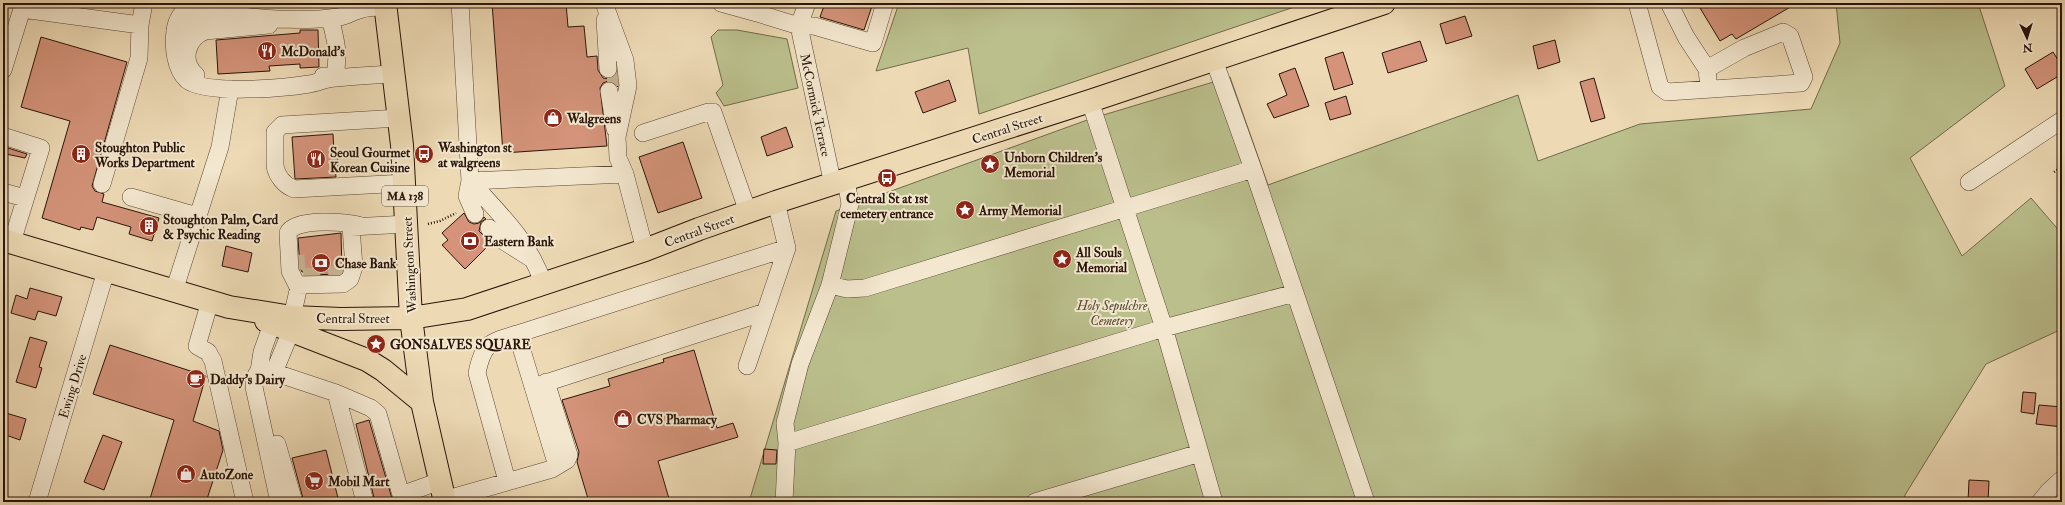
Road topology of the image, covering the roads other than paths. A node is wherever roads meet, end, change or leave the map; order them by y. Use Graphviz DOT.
graph roads {
  1 [pos="144,3"];
  2 [pos="460,3"];
  3 [pos="604,3"];
  4 [pos="721,3"];
  5 [pos="807,3"];
  6 [pos="885,3"];
  7 [pos="1384,3"];
  8 [pos="1637,3"];
  9 [pos="1669,3"];
  10 [pos="385,5"];
  11 [pos="22,6"];
  12 [pos="757,8"];
  13 [pos="330,18"];
  14 [pos="300,20"];
  15 [pos="140,25"];
  16 [pos="799,26"];
  17 [pos="1214,60"];
  18 [pos="612,69"];
  19 [pos="1707,69"];
  20 [pos="3,70"];
  21 [pos="393,74"];
  22 [pos="334,78"];
  23 [pos="230,89"];
  24 [pos="1708,89"];
  25 [pos="612,91"];
  26 [pos="1090,101"];
  27 [pos="399,118"];
  28 [pos="2062,120"];
  29 [pos="643,133"];
  30 [pos="3,136"];
  31 [pos="617,137"];
  32 [pos="3,148"];
  33 [pos="38,158"];
  34 [pos="1254,169"];
  35 [pos="625,174"];
  36 [pos="470,181"];
  37 [pos="839,182"];
  38 [pos="1969,182"];
  39 [pos="405,183"];
  40 [pos="102,184"];
  41 [pos="3,192"];
  42 [pos="132,197"];
  43 [pos="25,198"];
  44 [pos="776,202"];
  45 [pos="472,208"];
  46 [pos="1125,209"];
  47 [pos="748,212"];
  48 [pos="197,216"];
  49 [pos="417,224"];
  50 [pos="356,227"];
  51 [pos="489,228"];
  52 [pos="7,241"];
  53 [pos="788,248"];
  54 [pos="645,250"];
  55 [pos="535,261"];
  56 [pos="106,271"];
  57 [pos="544,285"];
  58 [pos="830,285"];
  59 [pos="299,286"];
  60 [pos="174,291"];
  61 [pos="1295,293"];
  62 [pos="219,304"];
  63 [pos="765,312"];
  64 [pos="412,318"];
  65 [pos="285,324"];
  66 [pos="1164,328"];
  67 [pos="517,334"];
  68 [pos="747,366"];
  69 [pos="268,370"];
  70 [pos="540,385"];
  71 [pos="336,393"];
  72 [pos="422,402"];
  73 [pos="787,443"];
  74 [pos="1200,452"];
  75 [pos="2062,479"];
  76 [pos="507,481"];
  77 [pos="443,494"];
  78 [pos="489,494"];
  79 [pos="402,498"];
  80 [pos="37,502"];
  81 [pos="245,502"];
  82 [pos="279,502"];
  83 [pos="294,502"];
  84 [pos="365,502"];
  85 [pos="784,502"];
  86 [pos="1035,502"];
  87 [pos="1214,502"];
  88 [pos="1366,502"];
  89 [pos="2040,502"];
  1 -- 15 [label="street"];
  2 -- 36 [label="street"];
  3 -- 18 [label="street"];
  3 -- 31 [label="street"];
  4 -- 12 [label="street"];
  5 -- 16 [label="street"];
  6 -- 16 [label="street"];
  7 -- 17 [label="main road, Central Street"];
  8 -- 24 [label="street"];
  9 -- 19 [label="street"];
  10 -- 13 [label="street"];
  10 -- 21 [label="main road, Washington Street / MA 138"];
  11 -- 15 [label="street"];
  11 -- 20 [label="street"];
  12 -- 16 [label="street"];
  13 -- 14 [label="street"];
  13 -- 22 [label="street"];
  14 -- 22 [label="street"];
  14 -- 23 [label="street"];
  15 -- 40 [label="street"];
  16 -- 37 [label="street, McCormick Terrace"];
  17 -- 26 [label="main road, Central Street"];
  17 -- 34 [label="street"];
  19 -- 24 [label="street"];
  19 -- 24 [label="street"];
  21 -- 22 [label="street"];
  21 -- 27 [label="main road, Washington Street / MA 138"];
  22 -- 23 [label="street"];
  23 -- 48 [label="street"];
  25 -- 31 [label="street"];
  26 -- 37 [label="main road, Central Street"];
  26 -- 46 [label="street"];
  27 -- 39 [label="main road, Washington Street / MA 138"];
  27 -- 39 [label="street"];
  28 -- 38 [label="street"];
  29 -- 47 [label="street"];
  30 -- 33 [label="street"];
  31 -- 35 [label="street"];
  32 -- 33 [label="street"];
  33 -- 43 [label="street"];
  34 -- 46 [label="street"];
  34 -- 61 [label="street"];
  35 -- 36 [label="street"];
  35 -- 54 [label="street"];
  36 -- 45 [label="street"];
  36 -- 55 [label="street"];
  37 -- 44 [label="main road, Central Street"];
  37 -- 58 [label="street, McCormick Terrace"];
  39 -- 49 [label="main road, Washington Street / MA 138"];
  41 -- 43 [label="street"];
  42 -- 48 [label="street"];
  43 -- 52 [label="street"];
  44 -- 47 [label="main road, Central Street"];
  44 -- 53 [label="street"];
  46 -- 58 [label="street"];
  46 -- 66 [label="street"];
  47 -- 54 [label="main road, Central Street"];
  48 -- 60 [label="street"];
  49 -- 50 [label="street"];
  49 -- 64 [label="main road, Washington Street / MA 138"];
  50 -- 59 [label="street"];
  50 -- 59 [label="street"];
  51 -- 55 [label="street"];
  52 -- 56 [label="main road"];
  53 -- 63 [label="street"];
  53 -- 67 [label="street"];
  54 -- 57 [label="main road, Central Street"];
  55 -- 57 [label="street"];
  56 -- 60 [label="main road"];
  56 -- 80 [label="street, Ewing Drive"];
  57 -- 64 [label="main road, Central Street"];
  58 -- 73 [label="street, McCormick Terrace"];
  59 -- 65 [label="street"];
  60 -- 62 [label="main road"];
  61 -- 66 [label="street"];
  61 -- 88 [label="street"];
  62 -- 65 [label="main road"];
  62 -- 81 [label="street"];
  63 -- 68 [label="street"];
  63 -- 70 [label="street"];
  64 -- 65 [label="main road, Central Street"];
  64 -- 72 [label="main road, Washington Street / MA 138"];
  65 -- 69 [label="street"];
  65 -- 72 [label="main road"];
  66 -- 73 [label="street"];
  66 -- 74 [label="street"];
  67 -- 70 [label="street"];
  67 -- 76 [label="street"];
  69 -- 71 [label="street"];
  69 -- 82 [label="street"];
  69 -- 83 [label="street"];
  70 -- 76 [label="street"];
  71 -- 79 [label="street"];
  71 -- 84 [label="street"];
  72 -- 77 [label="main road, Washington Street / MA 138"];
  73 -- 85 [label="street, McCormick Terrace"];
  74 -- 86 [label="street"];
  74 -- 87 [label="street"];
  75 -- 89 [label="street"];
  76 -- 78 [label="street"];
  77 -- 78 [label="street"];
  77 -- 79 [label="street"];
}
